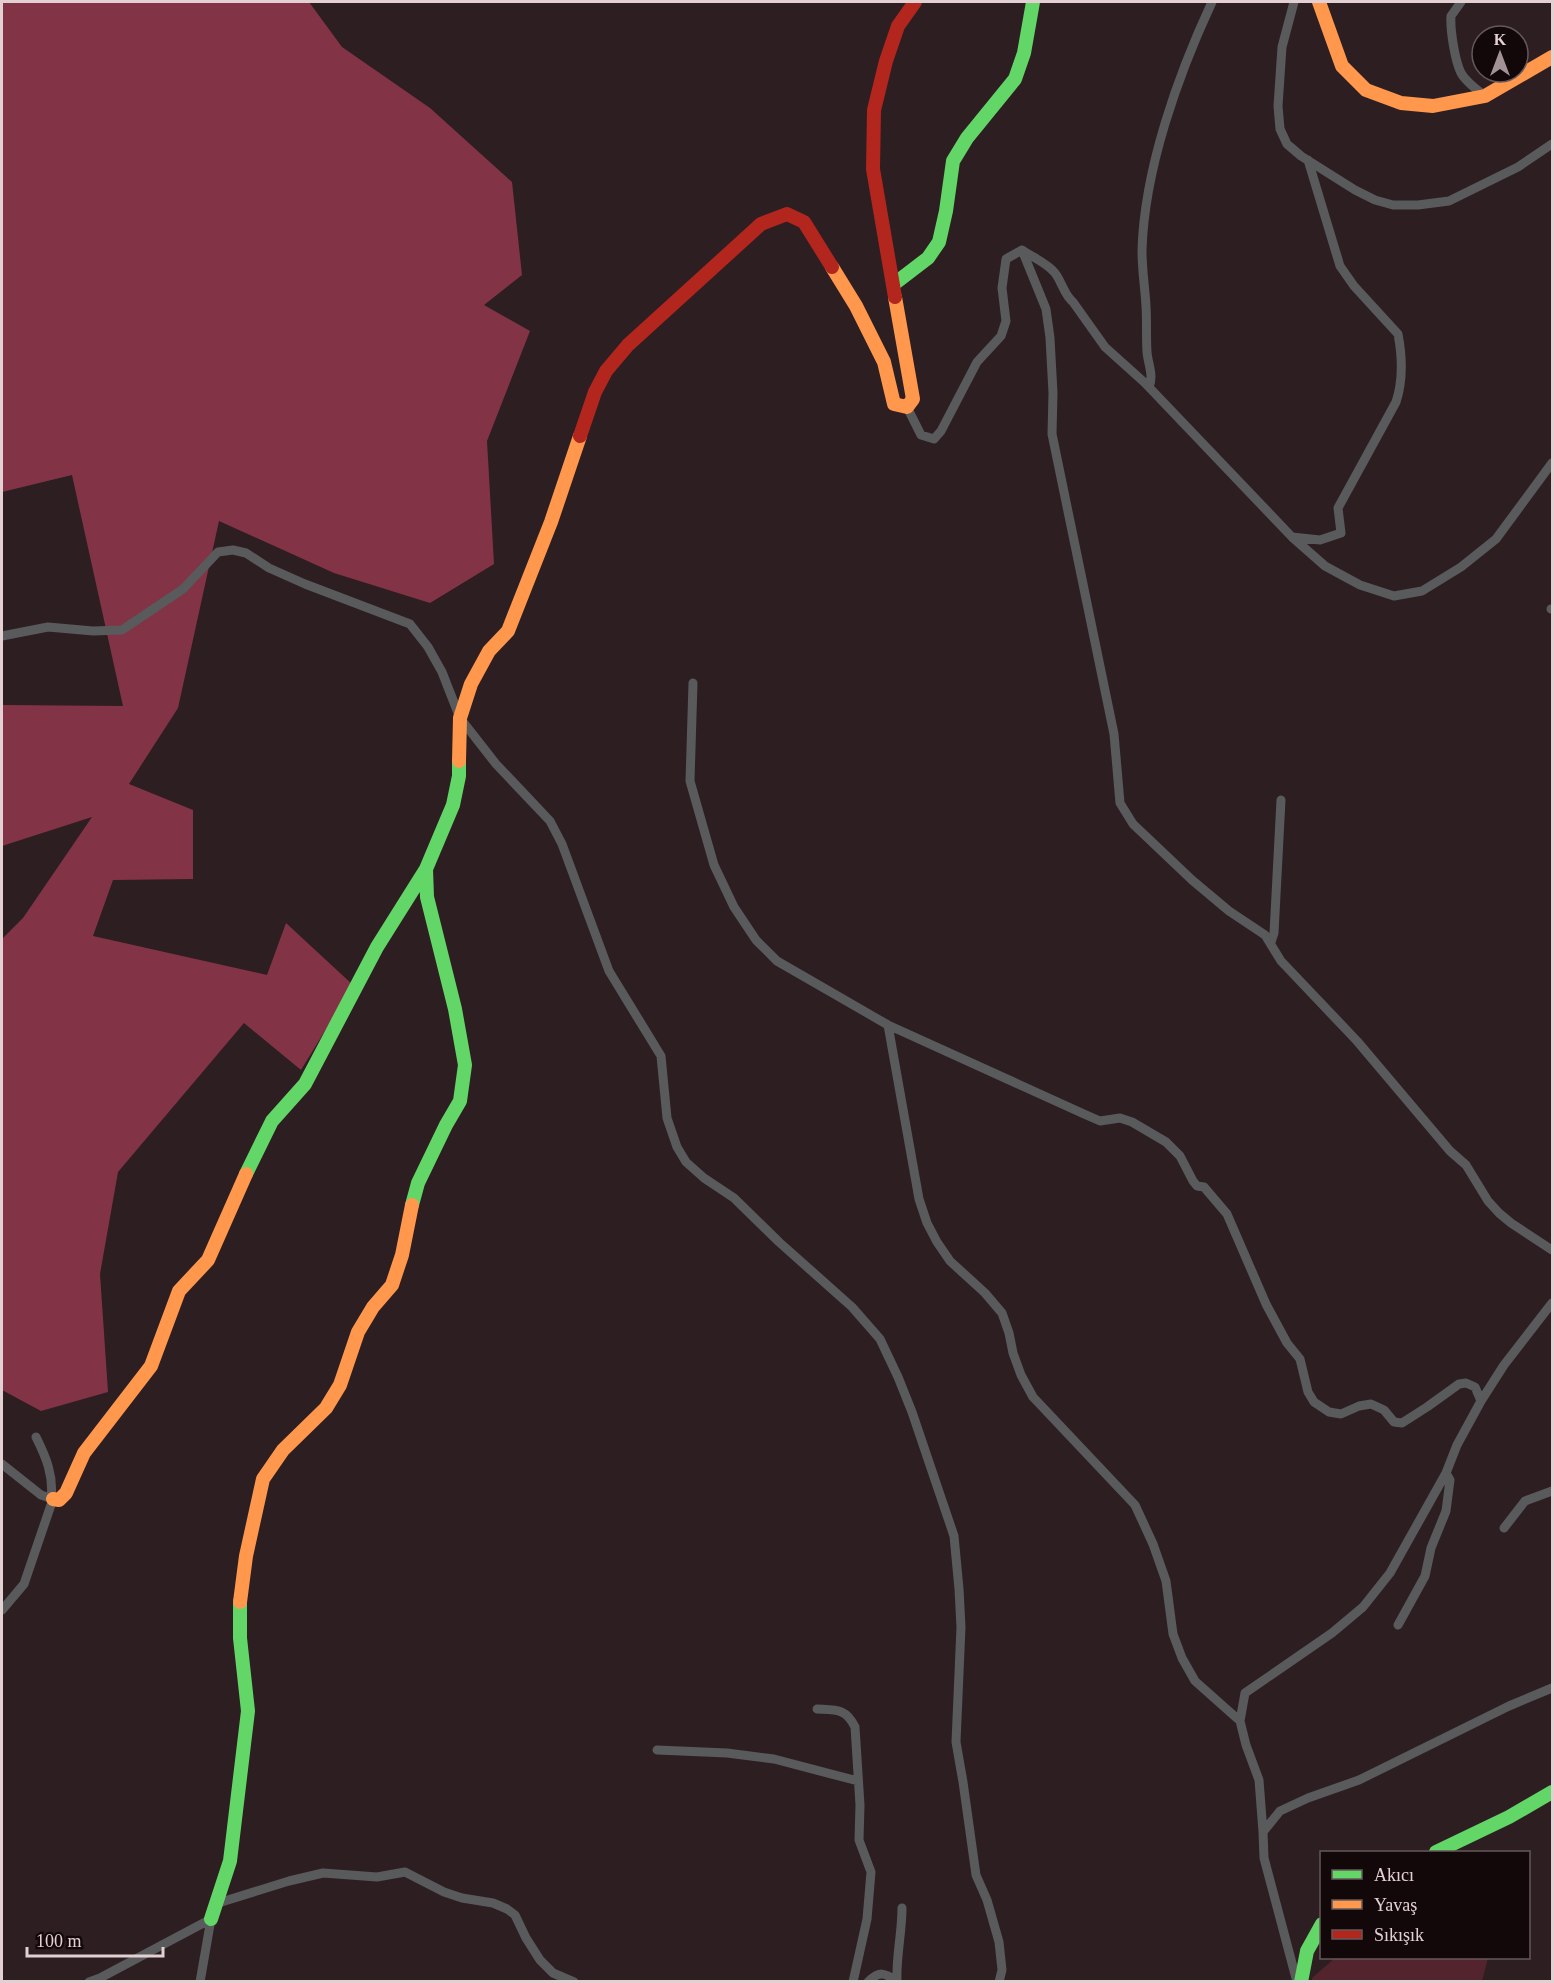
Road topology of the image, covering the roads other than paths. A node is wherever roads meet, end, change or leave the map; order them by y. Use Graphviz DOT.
graph roads {
  1 [pos="915,2"];
  2 [pos="1033,2"];
  3 [pos="1212,2"];
  4 [pos="1294,2"];
  5 [pos="1318,2"];
  6 [pos="1461,2"];
  7 [pos="1552,57"];
  8 [pos="1485,96"];
  9 [pos="1552,144"];
  10 [pos="1308,160"];
  11 [pos="1022,250"];
  12 [pos="894,284"];
  13 [pos="1149,387"];
  14 [pos="907,407"];
  15 [pos="1552,462"];
  16 [pos="1292,537"];
  17 [pos="2,636"];
  18 [pos="693,683"];
  19 [pos="460,718"];
  20 [pos="1281,800"];
  21 [pos="426,869"];
  22 [pos="1270,942"];
  23 [pos="888,1025"];
  24 [pos="1552,1250"];
  25 [pos="1552,1303"];
  26 [pos="1481,1401"];
  27 [pos="36,1437"];
  28 [pos="2,1464"];
  29 [pos="1446,1473"];
  30 [pos="1552,1491"];
  31 [pos="52,1499"];
  32 [pos="1504,1528"];
  33 [pos="2,1610"];
  34 [pos="1398,1625"];
  35 [pos="1552,1688"];
  36 [pos="817,1709"];
  37 [pos="1240,1721"];
  38 [pos="657,1750"];
  39 [pos="858,1781"];
  40 [pos="1552,1792"];
  41 [pos="1263,1832"];
  42 [pos="1438,1851"];
  43 [pos="215,1904"];
  44 [pos="902,1908"];
  45 [pos="211,1919"];
  46 [pos="1320,1927"];
  47 [pos="897,1981"];
  48 [pos="89,1982"];
  49 [pos="200,1982"];
  50 [pos="574,1982"];
  51 [pos="853,1982"];
  52 [pos="868,1982"];
  53 [pos="999,1982"];
  54 [pos="1299,1982"];
  1 -- 12 [label="street"];
  2 -- 12 [label="street"];
  3 -- 13 [label="street"];
  4 -- 10 [label="street"];
  5 -- 8 [label="street"];
  6 -- 8 [label="street"];
  7 -- 8 [label="street"];
  9 -- 10 [label="street"];
  10 -- 16 [label="street"];
  11 -- 13 [label="street"];
  11 -- 14 [label="street"];
  11 -- 22 [label="street"];
  12 -- 14 [label="street"];
  13 -- 16 [label="street"];
  14 -- 19 [label="street"];
  15 -- 16 [label="street"];
  17 -- 19 [label="street"];
  18 -- 23 [label="street"];
  19 -- 21 [label="street"];
  19 -- 53 [label="street"];
  20 -- 22 [label="street"];
  21 -- 31 [label="street"];
  21 -- 43 [label="street"];
  22 -- 24 [label="street"];
  23 -- 26 [label="street"];
  23 -- 37 [label="street"];
  25 -- 26 [label="street"];
  26 -- 29 [label="street"];
  27 -- 31 [label="street"];
  28 -- 31 [label="street"];
  29 -- 34 [label="street"];
  29 -- 37 [label="street"];
  30 -- 32 [label="street"];
  31 -- 33 [label="street"];
  35 -- 41 [label="street"];
  36 -- 39 [label="street"];
  37 -- 41 [label="street"];
  38 -- 39 [label="street"];
  39 -- 51 [label="street"];
  40 -- 42 [label="street"];
  41 -- 54 [label="street"];
  43 -- 45 [label="street"];
  43 -- 50 [label="street"];
  44 -- 47 [label="street"];
  45 -- 48 [label="street"];
  45 -- 49 [label="street"];
  46 -- 54 [label="street"];
  47 -- 52 [label="street"];
}
